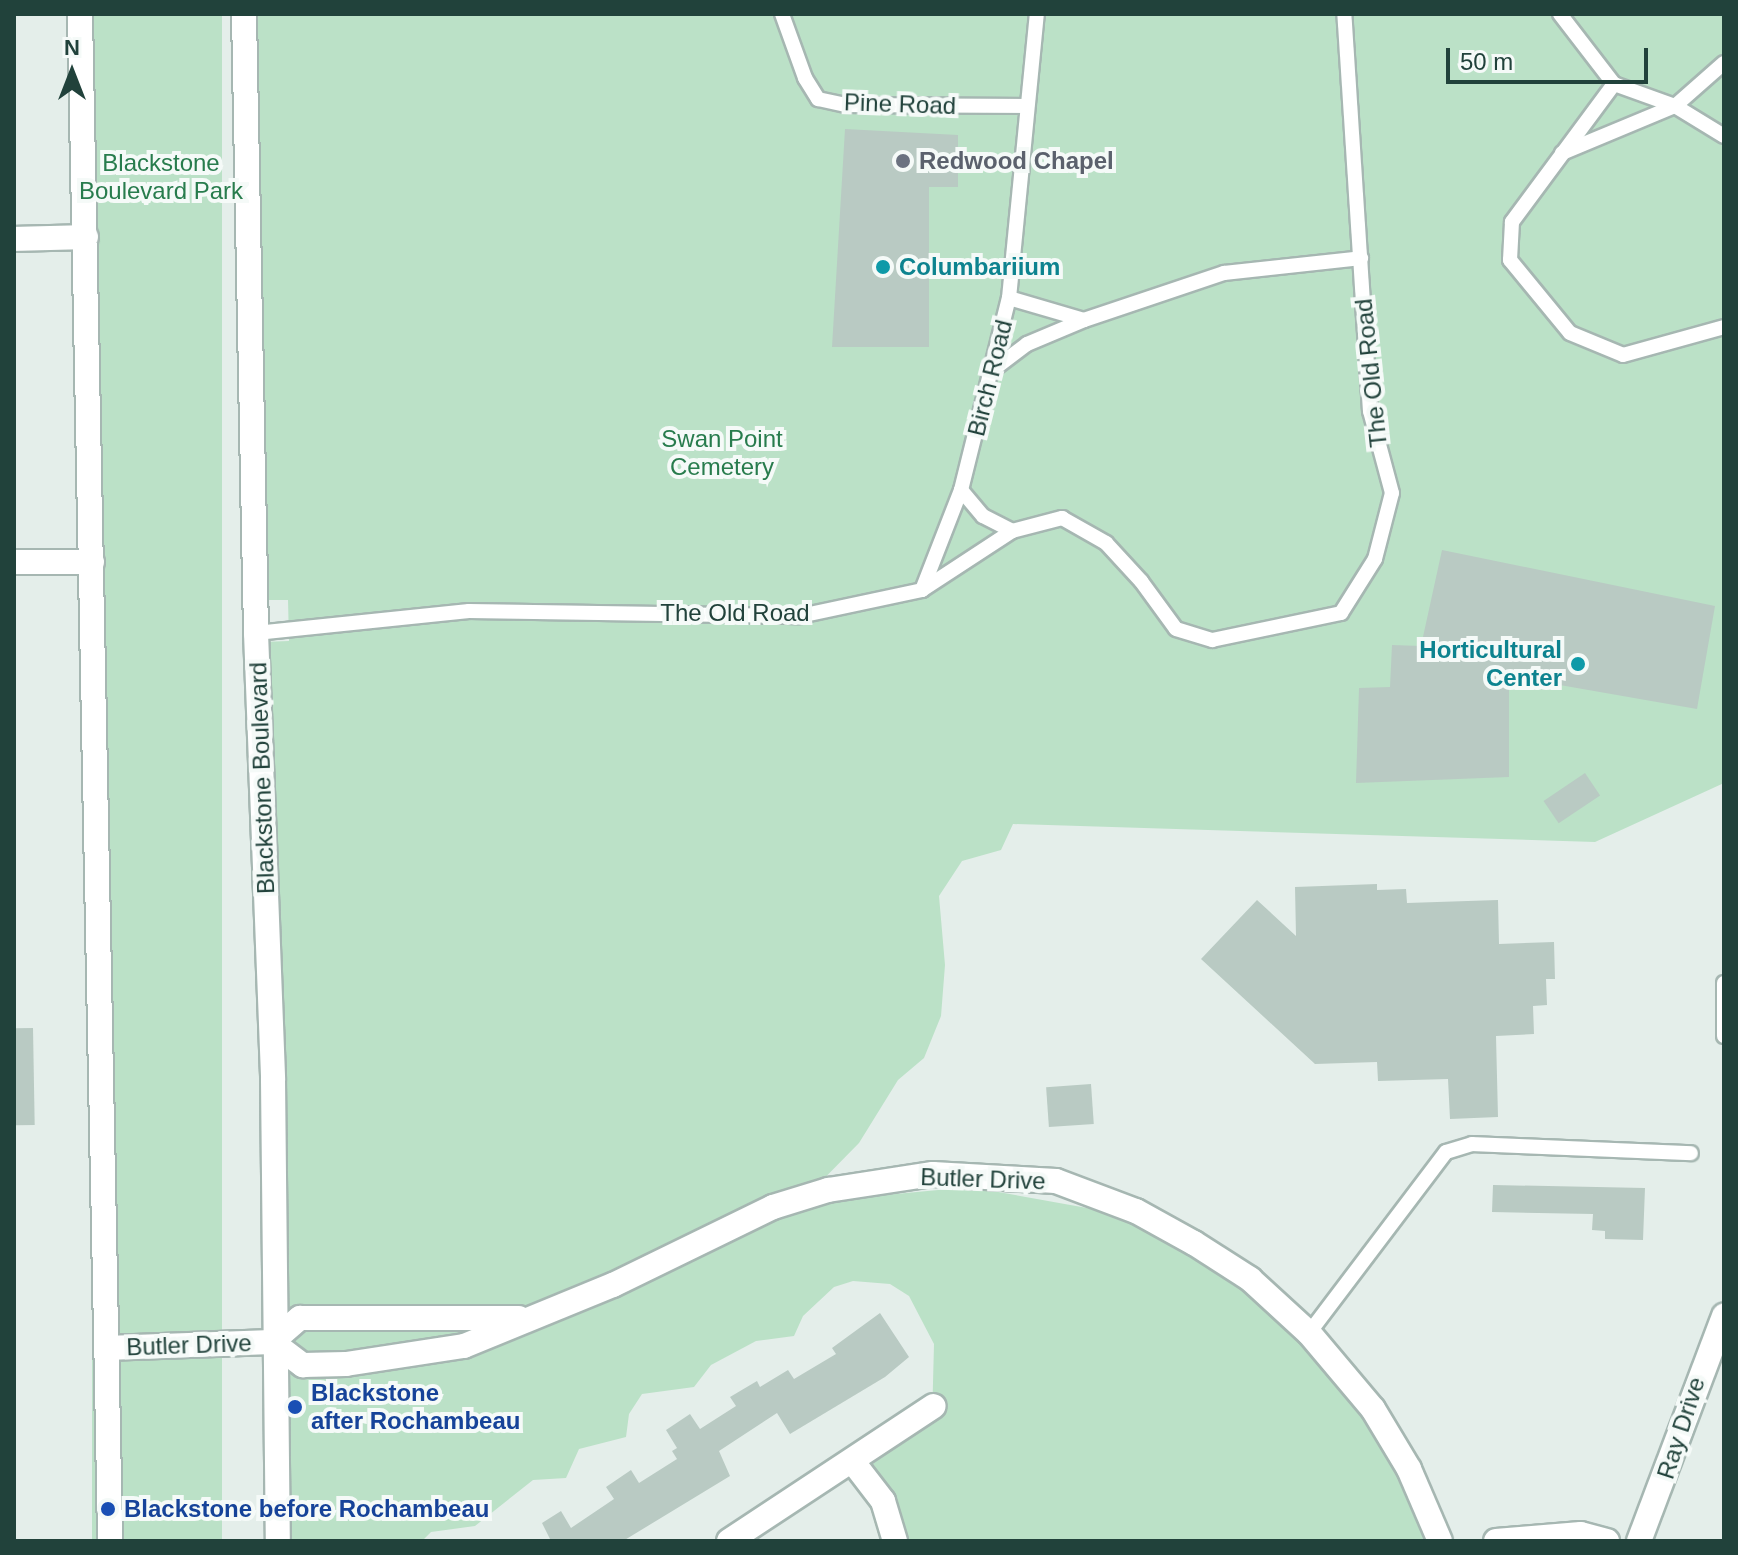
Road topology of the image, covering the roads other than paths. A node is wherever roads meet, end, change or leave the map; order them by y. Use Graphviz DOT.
graph roads {
  1 [pos="80,14"];
  2 [pos="244,14"];
  3 [pos="782,14"];
  4 [pos="1037,14"];
  5 [pos="1344,14"];
  6 [pos="1560,14"];
  7 [pos="1724,63"];
  8 [pos="1614,84"];
  9 [pos="1027,106"];
  10 [pos="1675,106"];
  11 [pos="1724,136"];
  12 [pos="1560,153"];
  13 [pos="86,237"];
  14 [pos="14,239"];
  15 [pos="1361,258"];
  16 [pos="1009,298"];
  17 [pos="1084,320"];
  18 [pos="1724,327"];
  19 [pos="994,369"];
  20 [pos="961,490"];
  21 [pos="1012,531"];
  22 [pos="14,562"];
  23 [pos="92,562"];
  24 [pos="922,590"];
  25 [pos="256,633"];
  26 [pos="1724,983"];
  27 [pos="1724,1036"];
  28 [pos="1691,1153"];
  29 [pos="1724,1316"];
  30 [pos="536,1318"];
  31 [pos="1309,1333"];
  32 [pos="272,1342"];
  33 [pos="106,1348"];
  34 [pos="934,1406"];
  35 [pos="853,1462"];
  36 [pos="110,1541"];
  37 [pos="278,1541"];
  38 [pos="729,1541"];
  39 [pos="895,1541"];
  40 [pos="1440,1541"];
  41 [pos="1496,1541"];
  42 [pos="1607,1541"];
  43 [pos="1639,1541"];
  1 -- 13 [label="main road"];
  2 -- 25 [label="main road, Blackstone Boulevard"];
  3 -- 9 [label="lane, Pine Road"];
  4 -- 9 [label="lane, Birch Road"];
  5 -- 15 [label="lane, The Old Road"];
  6 -- 8 [label="lane"];
  7 -- 10 [label="lane"];
  8 -- 10 [label="lane"];
  8 -- 12 [label="lane"];
  9 -- 16 [label="lane, Birch Road"];
  10 -- 11 [label="lane"];
  10 -- 12 [label="lane"];
  12 -- 18 [label="lane"];
  13 -- 14 [label="main road"];
  13 -- 23 [label="main road"];
  15 -- 17 [label="lane"];
  15 -- 21 [label="lane, The Old Road"];
  16 -- 17 [label="lane"];
  16 -- 19 [label="lane, Birch Road"];
  17 -- 19 [label="lane"];
  19 -- 20 [label="lane, Birch Road"];
  20 -- 21 [label="lane"];
  20 -- 24 [label="lane, Birch Road"];
  21 -- 24 [label="lane, The Old Road"];
  22 -- 23 [label="main road"];
  23 -- 33 [label="main road"];
  24 -- 25 [label="lane, The Old Road"];
  25 -- 32 [label="main road, Blackstone Boulevard"];
  26 -- 27 [label="lane"];
  28 -- 31 [label="lane"];
  29 -- 43 [label="main road, Ray Drive"];
  30 -- 31 [label="main road, Butler Drive"];
  30 -- 32 [label="main road, Butler Drive"];
  30 -- 32 [label="main road, Butler Drive"];
  31 -- 40 [label="main road, Butler Drive"];
  32 -- 33 [label="main road, Butler Drive"];
  32 -- 37 [label="main road, Blackstone Boulevard"];
  33 -- 36 [label="main road"];
  34 -- 35 [label="main road"];
  35 -- 38 [label="main road"];
  35 -- 39 [label="main road"];
  41 -- 42 [label="main road"];
}
